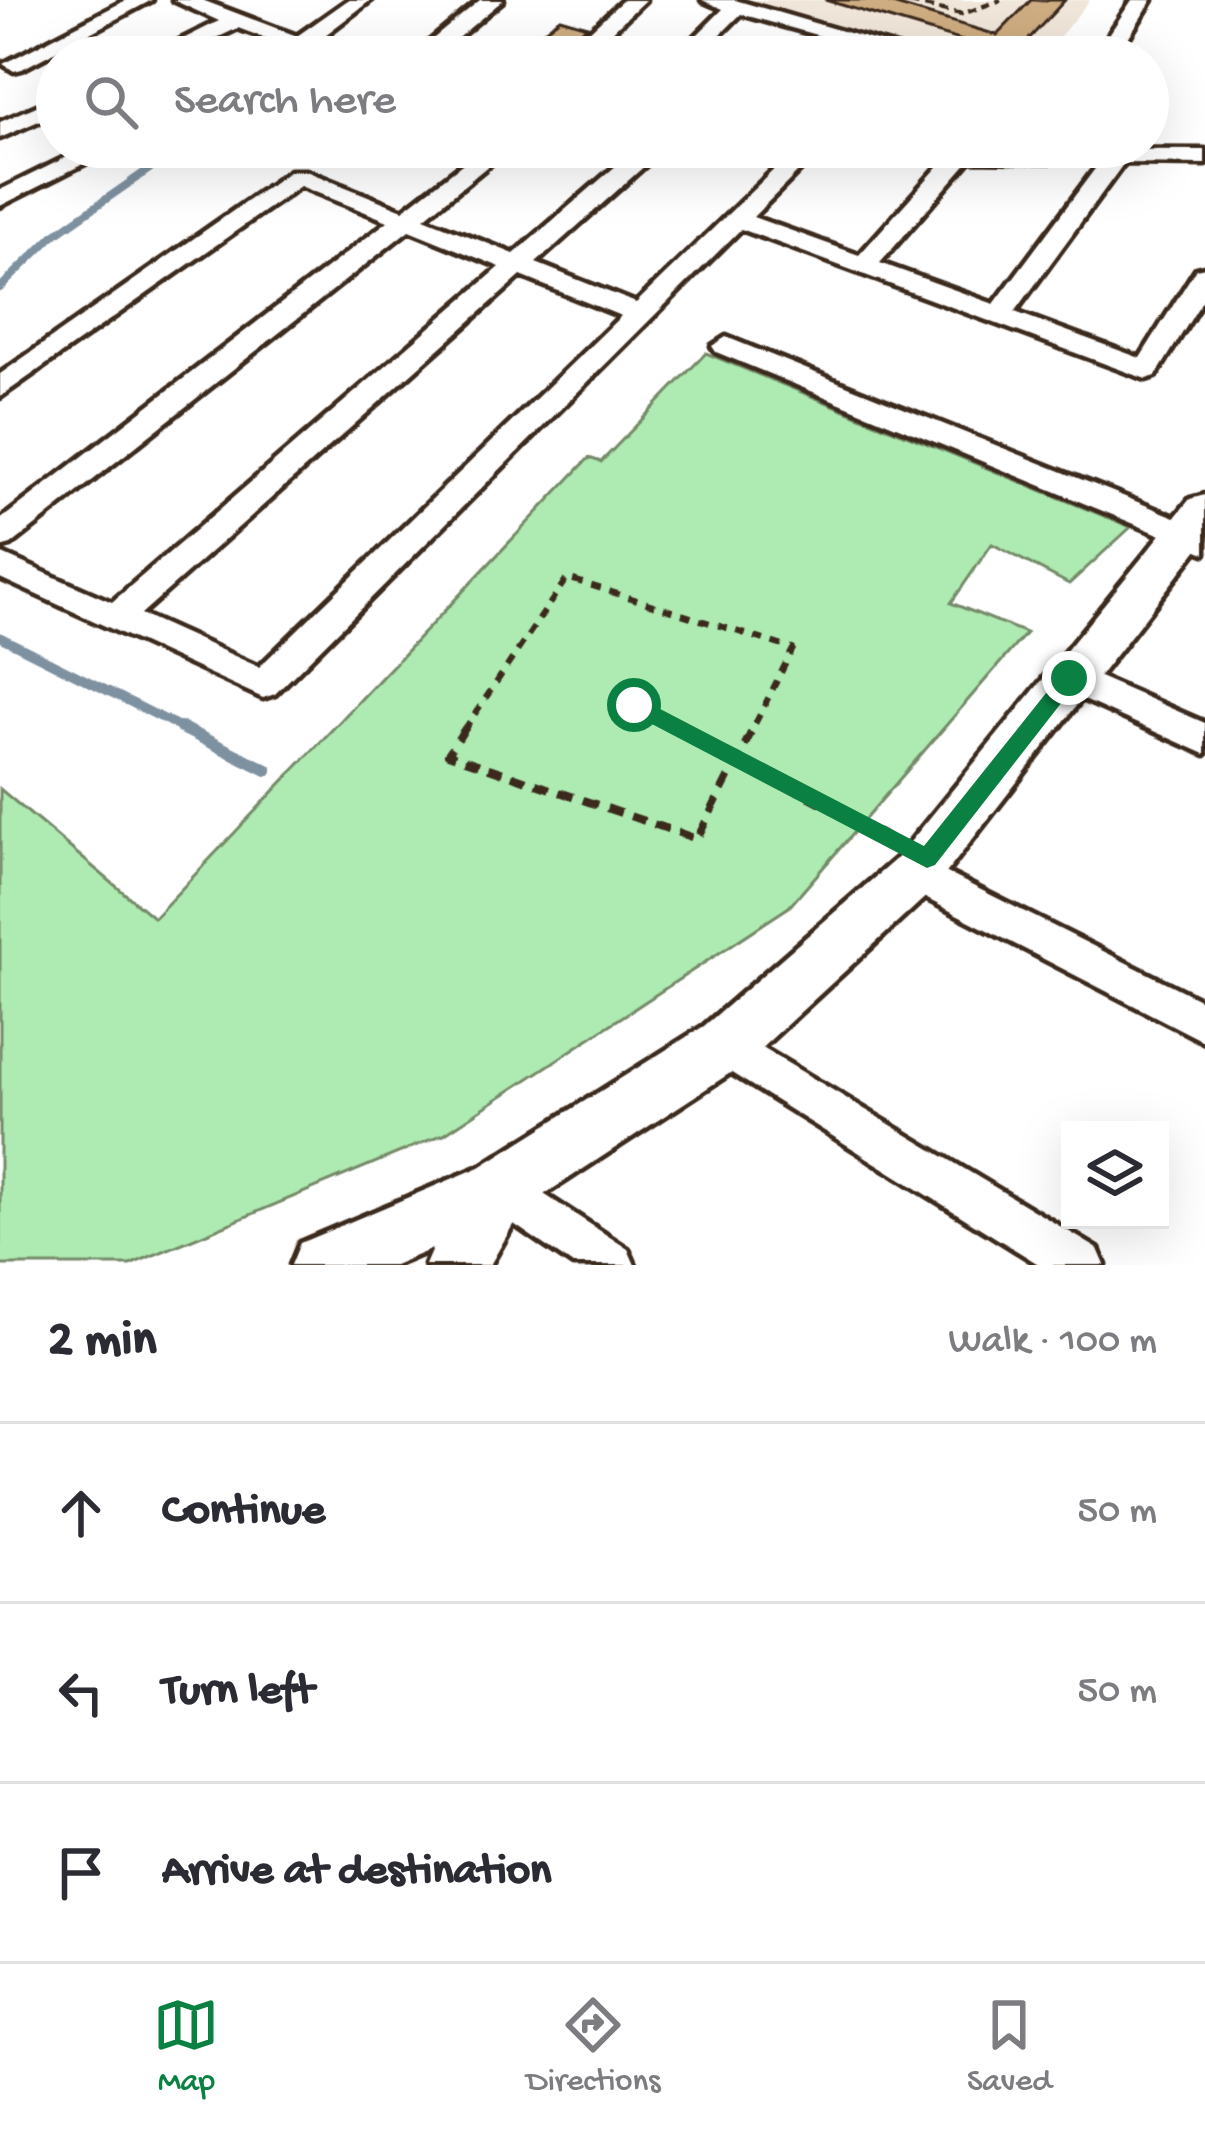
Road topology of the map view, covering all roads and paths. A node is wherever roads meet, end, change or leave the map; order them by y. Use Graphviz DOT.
graph roads {
  1 [pos="142,0"];
  2 [pos="183,0"];
  3 [pos="361,0"];
  4 [pos="493,0"];
  5 [pos="635,0"];
  6 [pos="712,0"];
  7 [pos="895,0"];
  8 [pos="1001,0"];
  9 [pos="1142,0"];
  10 [pos="737,7"];
  11 [pos="230,11"];
  12 [pos="826,31"];
  13 [pos="70,36"];
  14 [pos="191,36"];
  15 [pos="275,36"];
  16 [pos="315,36"];
  17 [pos="448,36"];
  18 [pos="595,36"];
  19 [pos="707,36"];
  20 [pos="822,36"];
  21 [pos="844,36"];
  22 [pos="1119,36"];
  23 [pos="36,53"];
  24 [pos="14,64"];
  25 [pos="36,114"];
  26 [pos="0,131"];
  27 [pos="1205,134"];
  28 [pos="1169,157"];
  29 [pos="1199,157"];
  30 [pos="63,168"];
  31 [pos="472,168"];
  32 [pos="628,168"];
  33 [pos="789,168"];
  34 [pos="950,168"];
  35 [pos="1108,168"];
  36 [pos="0,200"];
  37 [pos="736,219"];
  38 [pos="405,220"];
  39 [pos="518,265"];
  40 [pos="864,266"];
  41 [pos="1205,275"];
  42 [pos="640,314"];
  43 [pos="999,316"];
  44 [pos="726,346"];
  45 [pos="0,388"];
  46 [pos="1198,529"];
  47 [pos="0,537"];
  48 [pos="0,565"];
  49 [pos="116,617"];
  50 [pos="1069,678"];
  51 [pos="634,705"];
  52 [pos="1205,740"];
  53 [pos="737,760"];
  54 [pos="921,866"];
  55 [pos="1205,1023"];
  56 [pos="724,1045"];
  57 [pos="501,1188"];
  58 [pos="322,1265"];
  59 [pos="456,1265"];
  60 [pos="612,1265"];
  61 [pos="1082,1265"];
  1 -- 13 [label="street"];
  2 -- 11 [label="street"];
  3 -- 16 [label="street"];
  4 -- 17 [label="street"];
  5 -- 18 [label="street"];
  6 -- 10 [label="street"];
  7 -- 8 [label="path"];
  9 -- 22 [label="street"];
  10 -- 12 [label="street"];
  10 -- 19 [label="street"];
  11 -- 14 [label="street"];
  11 -- 15 [label="street"];
  12 -- 20 [label="street"];
  12 -- 21 [label="street"];
  23 -- 24 [label="street"];
  25 -- 26 [label="street"];
  27 -- 29 [label="street"];
  28 -- 29 [label="street"];
  30 -- 36 [label="street"];
  31 -- 38 [label="street"];
  32 -- 39 [label="street"];
  33 -- 37 [label="street"];
  34 -- 40 [label="street"];
  35 -- 43 [label="street"];
  37 -- 40 [label="street"];
  37 -- 42 [label="street"];
  38 -- 39 [label="street"];
  38 -- 45 [label="street"];
  38 -- 47 [label="street"];
  39 -- 42 [label="street"];
  39 -- 49 [label="street"];
  40 -- 43 [label="street"];
  41 -- 43 [label="street"];
  42 -- 49 [label="street"];
  44 -- 46 [label="street"];
  46 -- 50 [label="main road"];
  48 -- 49 [label="street"];
  50 -- 52 [label="street"];
  50 -- 54 [label="main road"];
  51 -- 53 [label="path"];
  53 -- 53 [label="path"];
  53 -- 54 [label="path"];
  54 -- 55 [label="street"];
  54 -- 56 [label="main road"];
  56 -- 57 [label="main road"];
  56 -- 61 [label="street"];
  57 -- 58 [label="main road"];
  57 -- 59 [label="main road"];
  57 -- 60 [label="street"];
}
